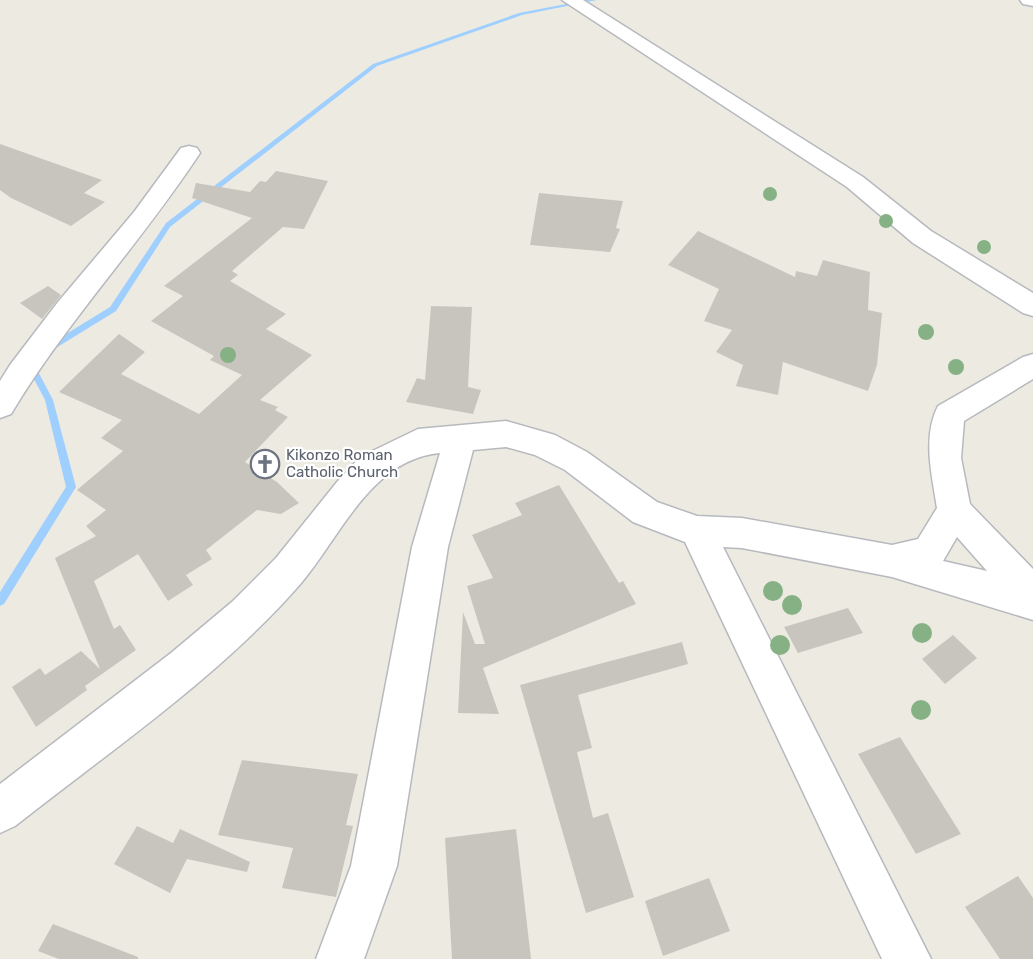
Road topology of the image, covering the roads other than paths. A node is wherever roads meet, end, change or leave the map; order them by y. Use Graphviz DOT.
graph roads {
  1 [pos="571,0"];
  2 [pos="189,153"];
  3 [pos="1033,306"];
  4 [pos="1033,365"];
  5 [pos="0,406"];
  6 [pos="460,438"];
  7 [pos="954,510"];
  8 [pos="697,531"];
  9 [pos="892,561"];
  10 [pos="1033,595"];
  11 [pos="1033,603"];
  12 [pos="0,811"];
  13 [pos="340,959"];
  14 [pos="907,959"];
  1 -- 3 [label="street"];
  2 -- 5 [label="street"];
  4 -- 7 [label="street"];
  6 -- 8 [label="street"];
  6 -- 12 [label="street"];
  6 -- 13 [label="street"];
  7 -- 9 [label="street"];
  7 -- 10 [label="street"];
  8 -- 9 [label="street"];
  8 -- 14 [label="street"];
  9 -- 11 [label="street"];
}
